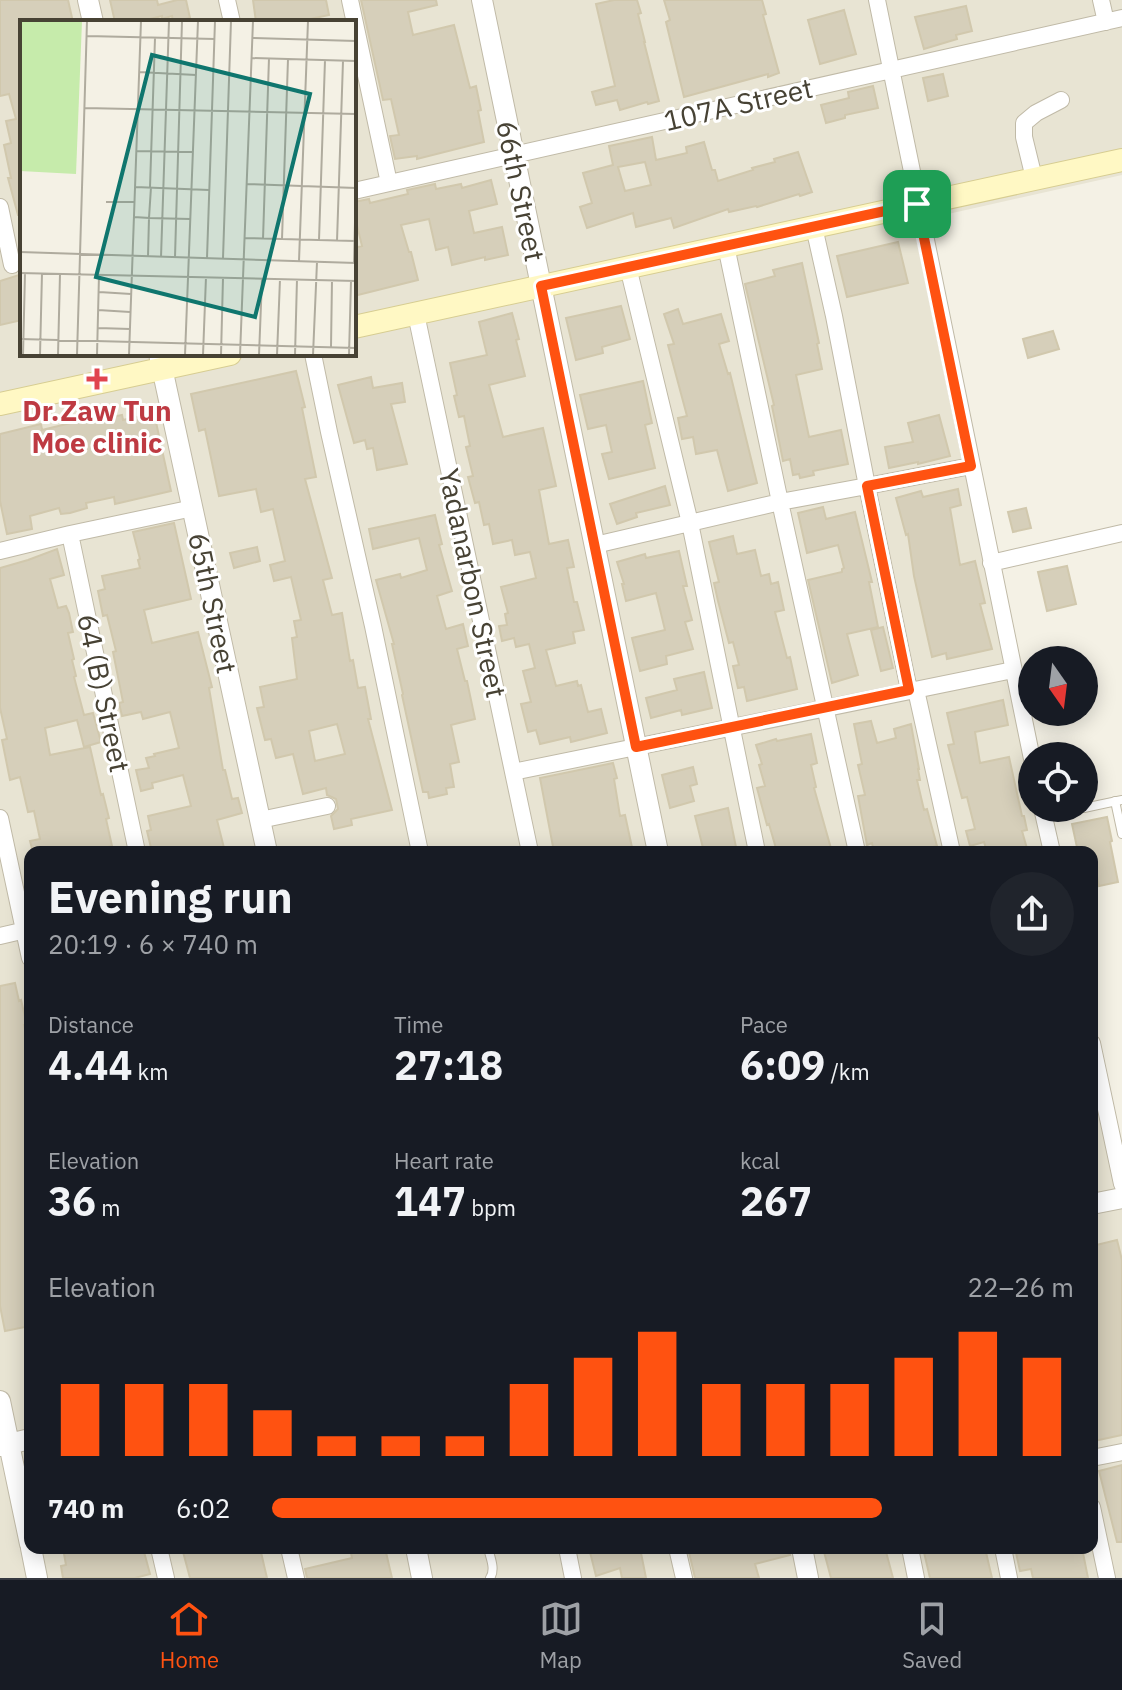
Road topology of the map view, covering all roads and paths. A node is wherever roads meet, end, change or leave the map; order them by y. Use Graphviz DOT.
graph roads {
  1 [pos="88,0"];
  2 [pos="227,0"];
  3 [pos="350,0"];
  4 [pos="482,0"];
  5 [pos="877,0"];
  6 [pos="1101,0"];
  7 [pos="93,20"];
  8 [pos="232,20"];
  9 [pos="354,20"];
  10 [pos="1114,20"];
  11 [pos="356,28"];
  12 [pos="892,69"];
  13 [pos="1061,100"];
  14 [pos="514,155"];
  15 [pos="1122,160"];
  16 [pos="1034,178"];
  17 [pos="389,183"];
  18 [pos="356,191"];
  19 [pos="917,204"];
  20 [pos="0,207"];
  21 [pos="814,227"];
  22 [pos="726,246"];
  23 [pos="11,265"];
  24 [pos="628,267"];
  25 [pos="541,286"];
  26 [pos="416,314"];
  27 [pos="356,327"];
  28 [pos="210,356"];
  29 [pos="313,356"];
  30 [pos="161,361"];
  31 [pos="0,404"];
  32 [pos="971,466"];
  33 [pos="867,486"];
  34 [pos="780,502"];
  35 [pos="193,508"];
  36 [pos="690,523"];
  37 [pos="1122,533"];
  38 [pos="70,534"];
  39 [pos="595,545"];
  40 [pos="0,551"];
  41 [pos="991,563"];
  42 [pos="1013,670"];
  43 [pos="913,690"];
  44 [pos="825,708"];
  45 [pos="731,728"];
  46 [pos="1028,742"];
  47 [pos="636,747"];
  48 [pos="513,772"];
  49 [pos="1118,801"];
  50 [pos="1098,805"];
  51 [pos="327,806"];
  52 [pos="0,818"];
  53 [pos="260,820"];
  54 [pos="1045,822"];
  55 [pos="1122,834"];
  56 [pos="136,846"];
  57 [pos="266,846"];
  58 [pos="419,846"];
  59 [pos="529,846"];
  60 [pos="657,846"];
  61 [pos="756,846"];
  62 [pos="856,846"];
  63 [pos="951,846"];
  64 [pos="1051,846"];
  65 [pos="24,918"];
  66 [pos="24,931"];
  67 [pos="0,936"];
  68 [pos="1098,1071"];
  69 [pos="1122,1184"];
  70 [pos="1122,1198"];
  71 [pos="1098,1203"];
  72 [pos="0,1401"];
  73 [pos="5,1445"];
  74 [pos="1122,1452"];
  75 [pos="1098,1457"];
  76 [pos="24,1522"];
  77 [pos="1098,1535"];
  78 [pos="32,1554"];
  79 [pos="160,1554"];
  80 [pos="290,1554"];
  81 [pos="417,1554"];
  82 [pos="489,1554"];
  83 [pos="568,1554"];
  84 [pos="678,1554"];
  85 [pos="803,1554"];
  86 [pos="911,1554"];
  87 [pos="1004,1554"];
  88 [pos="37,1578"];
  89 [pos="166,1578"];
  90 [pos="296,1578"];
  91 [pos="422,1578"];
  92 [pos="490,1578"];
  93 [pos="573,1578"];
  94 [pos="684,1578"];
  95 [pos="808,1578"];
  96 [pos="916,1578"];
  97 [pos="1009,1578"];
  98 [pos="1107,1578"];
  1 -- 7 [label="street"];
  2 -- 8 [label="street"];
  3 -- 9 [label="street"];
  4 -- 14 [label="street, 66th Street"];
  5 -- 12 [label="street"];
  6 -- 10 [label="street"];
  10 -- 12 [label="street, 107A Street"];
  11 -- 17 [label="street"];
  12 -- 14 [label="street, 107A Street"];
  12 -- 19 [label="street"];
  13 -- 16 [label="street"];
  14 -- 17 [label="street, 107A Street"];
  14 -- 25 [label="street, 66th Street"];
  15 -- 16 [label="main road"];
  16 -- 19 [label="main road"];
  17 -- 18 [label="street, 107A Street"];
  19 -- 21 [label="main road"];
  19 -- 32 [label="street"];
  20 -- 23 [label="street"];
  21 -- 22 [label="main road"];
  21 -- 33 [label="street"];
  22 -- 24 [label="main road"];
  22 -- 34 [label="street"];
  24 -- 25 [label="main road"];
  24 -- 36 [label="street"];
  25 -- 26 [label="main road"];
  25 -- 39 [label="street, 66th Street"];
  26 -- 27 [label="main road"];
  26 -- 48 [label="street, Yadanarbon Street"];
  28 -- 30 [label="main road"];
  29 -- 58 [label="street"];
  30 -- 31 [label="main road"];
  30 -- 35 [label="street, 65th Street"];
  32 -- 33 [label="street"];
  32 -- 41 [label="street"];
  33 -- 34 [label="street"];
  33 -- 43 [label="street"];
  34 -- 36 [label="street"];
  34 -- 44 [label="street"];
  35 -- 38 [label="street"];
  35 -- 53 [label="street, 65th Street"];
  36 -- 39 [label="street"];
  36 -- 45 [label="street"];
  37 -- 41 [label="street"];
  38 -- 40 [label="street"];
  38 -- 56 [label="street, 64 (B) Street"];
  39 -- 47 [label="street, 66th Street"];
  41 -- 42 [label="street"];
  42 -- 43 [label="street"];
  42 -- 46 [label="street"];
  43 -- 44 [label="street"];
  43 -- 63 [label="street"];
  44 -- 45 [label="street"];
  44 -- 62 [label="street"];
  45 -- 47 [label="street"];
  45 -- 61 [label="street"];
  47 -- 48 [label="street"];
  47 -- 60 [label="street, 66th Street"];
  48 -- 59 [label="street, Yadanarbon Street"];
  49 -- 50 [label="lane"];
  49 -- 55 [label="lane"];
  51 -- 53 [label="street"];
  52 -- 65 [label="street"];
  53 -- 57 [label="street, 65th Street"];
  54 -- 64 [label="street"];
  66 -- 67 [label="street"];
  68 -- 69 [label="street"];
  70 -- 71 [label="street"];
  72 -- 73 [label="street"];
  73 -- 76 [label="street"];
  74 -- 75 [label="street"];
  77 -- 98 [label="street"];
  78 -- 88 [label="street"];
  79 -- 89 [label="street"];
  80 -- 90 [label="street"];
  81 -- 91 [label="street"];
  82 -- 92 [label="lane"];
  83 -- 93 [label="street"];
  84 -- 94 [label="street"];
  85 -- 95 [label="street"];
  86 -- 96 [label="street"];
  87 -- 97 [label="street"];
}
